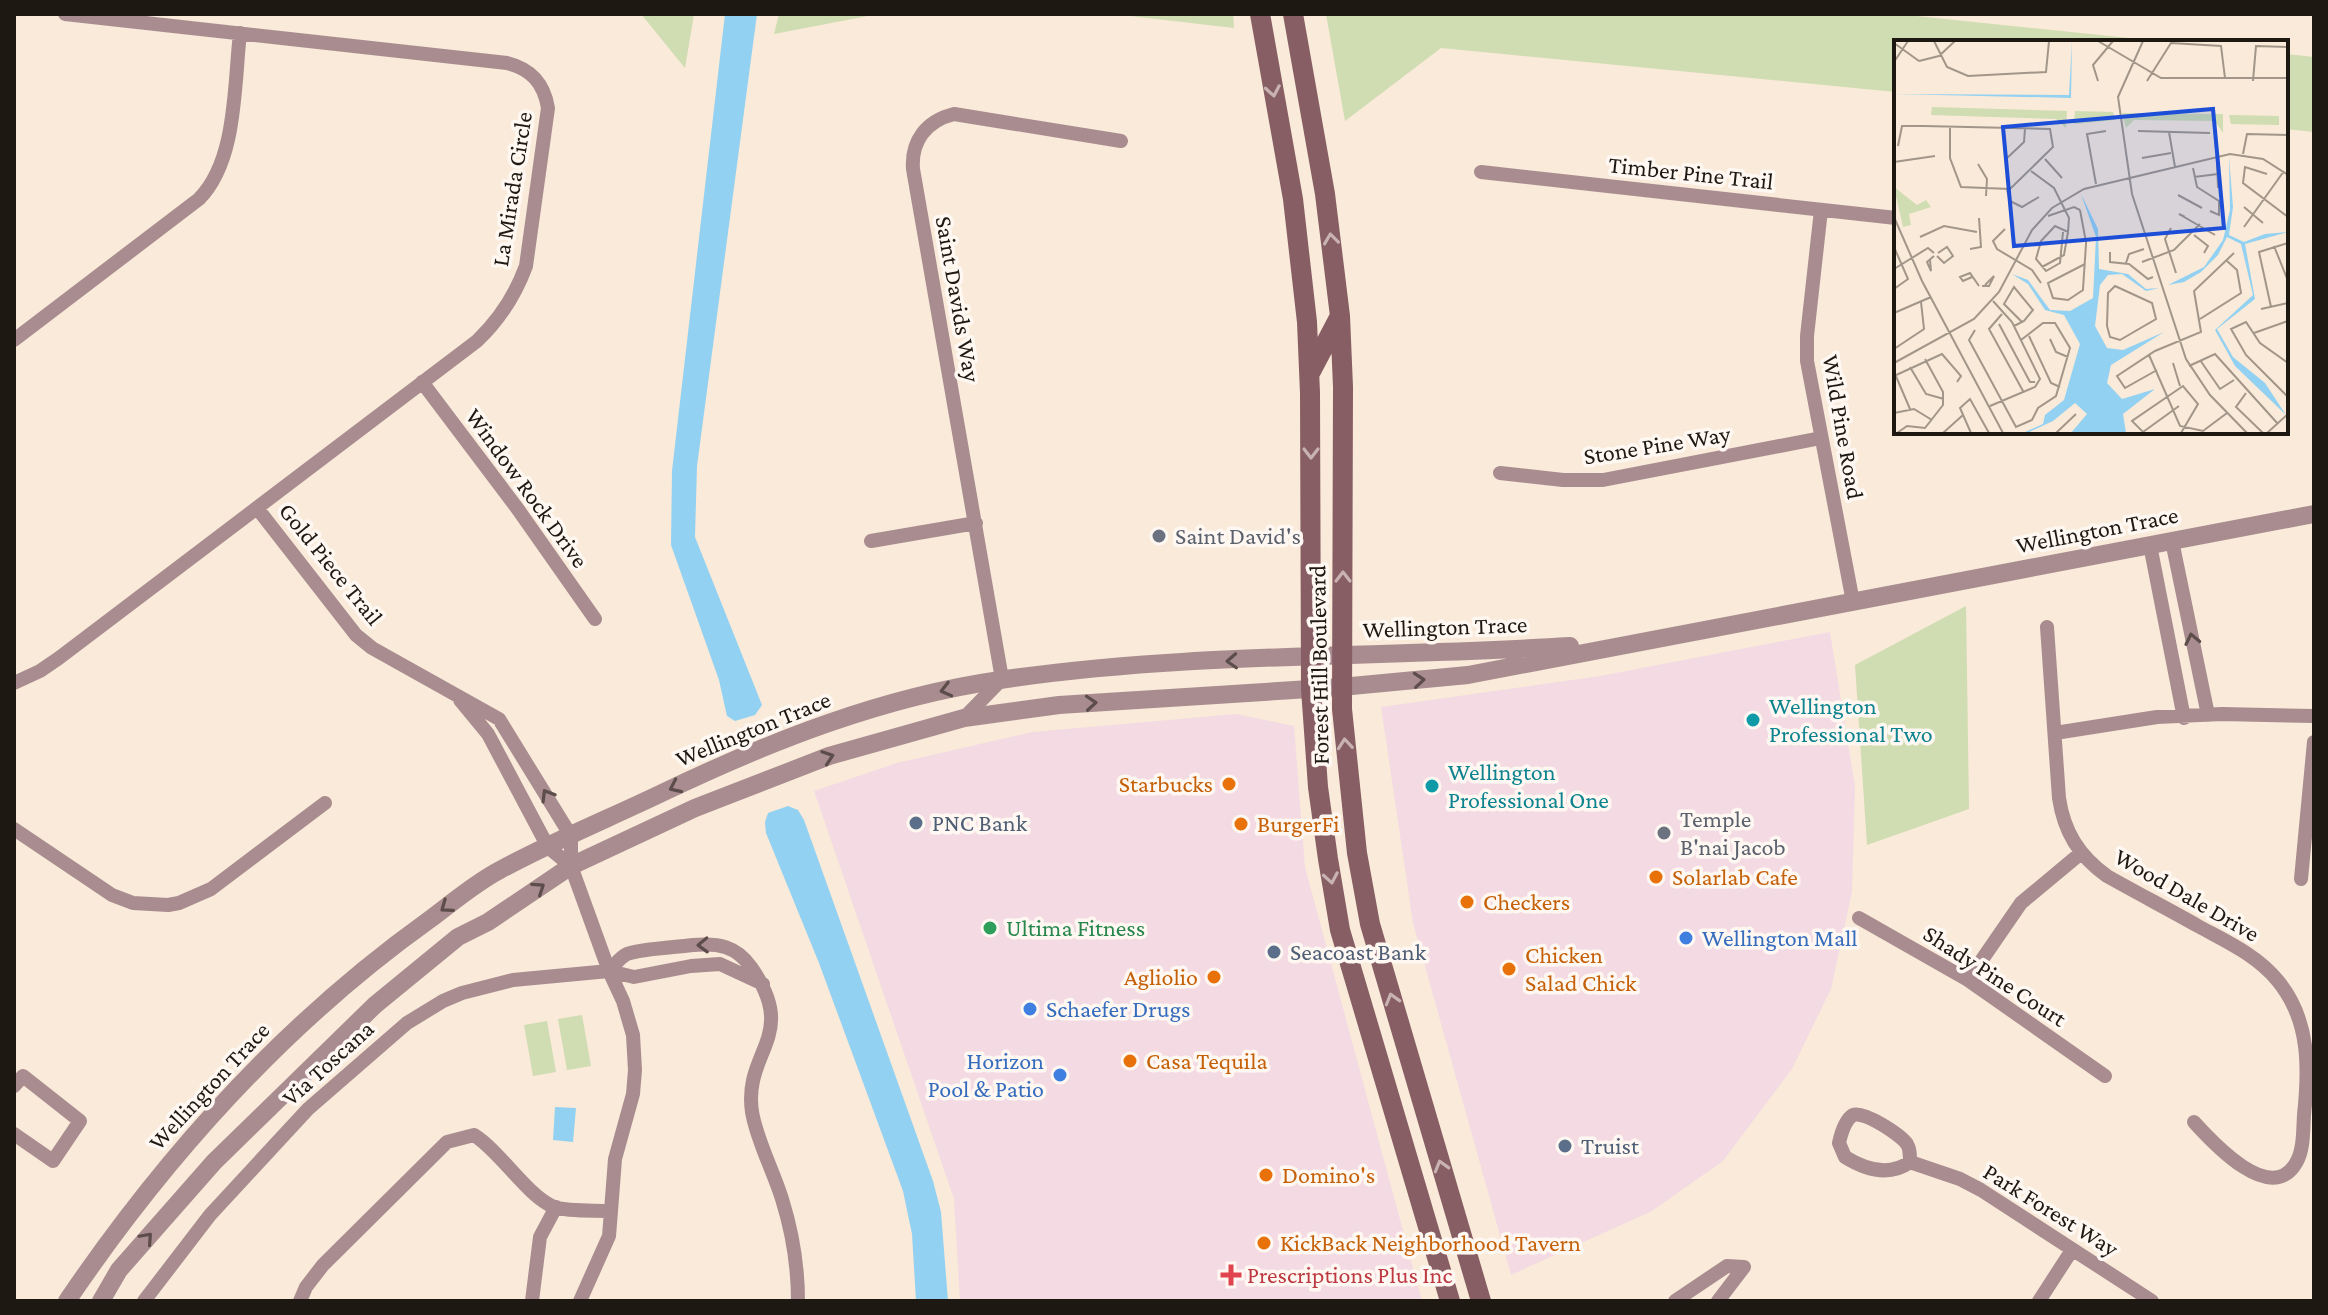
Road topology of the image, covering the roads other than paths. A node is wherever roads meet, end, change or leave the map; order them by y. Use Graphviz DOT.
graph roads {
  1 [pos="65,14"];
  2 [pos="1260,14"];
  3 [pos="1293,14"];
  4 [pos="240,33"];
  5 [pos="1121,141"];
  6 [pos="1481,172"];
  7 [pos="1821,210"];
  8 [pos="1894,218"];
  9 [pos="1340,316"];
  10 [pos="14,340"];
  11 [pos="1310,375"];
  12 [pos="422,382"];
  13 [pos="1821,438"];
  14 [pos="1500,473"];
  15 [pos="257,508"];
  16 [pos="2314,514"];
  17 [pos="976,523"];
  18 [pos="871,541"];
  19 [pos="2172,541"];
  20 [pos="2150,545"];
  21 [pos="1853,602"];
  22 [pos="595,619"];
  23 [pos="2047,627"];
  24 [pos="1653,641"];
  25 [pos="1341,654"];
  26 [pos="1310,656"];
  27 [pos="1002,679"];
  28 [pos="14,683"];
  29 [pos="1341,687"];
  30 [pos="1311,689"];
  31 [pos="455,693"];
  32 [pos="2208,715"];
  33 [pos="2314,716"];
  34 [pos="964,718"];
  35 [pos="2184,718"];
  36 [pos="2055,733"];
  37 [pos="2314,742"];
  38 [pos="325,803"];
  39 [pos="14,829"];
  40 [pos="571,836"];
  41 [pos="548,847"];
  42 [pos="2081,853"];
  43 [pos="571,866"];
  44 [pos="2301,879"];
  45 [pos="1859,918"];
  46 [pos="609,971"];
  47 [pos="1968,980"];
  48 [pos="763,984"];
  49 [pos="2105,1076"];
  50 [pos="14,1086"];
  51 [pos="2194,1122"];
  52 [pos="14,1134"];
  53 [pos="1916,1165"];
  54 [pos="556,1207"];
  55 [pos="611,1211"];
  56 [pos="2072,1250"];
  57 [pos="67,1301"];
  58 [pos="101,1301"];
  59 [pos="144,1301"];
  60 [pos="300,1301"];
  61 [pos="532,1301"];
  62 [pos="580,1301"];
  63 [pos="798,1301"];
  64 [pos="1450,1301"];
  65 [pos="1481,1301"];
  66 [pos="1675,1301"];
  67 [pos="1718,1301"];
  68 [pos="2039,1301"];
  69 [pos="2152,1301"];
  1 -- 4 [label="street, La Mirada Circle"];
  2 -- 11 [label="main road, Forest Hill Boulevard, one-way"];
  9 -- 3 [label="main road, Forest Hill Boulevard, one-way"];
  4 -- 10 [label="street"];
  4 -- 12 [label="street, La Mirada Circle"];
  5 -- 17 [label="street, Saint Davids Way"];
  6 -- 7 [label="street, Timber Pine Trail"];
  7 -- 8 [label="street, Timber Pine Trail"];
  7 -- 13 [label="street, Wild Pine Road"];
  9 -- 11 [label="main road"];
  25 -- 9 [label="main road, Forest Hill Boulevard, one-way"];
  11 -- 26 [label="main road, Forest Hill Boulevard, one-way"];
  12 -- 15 [label="street, La Mirada Circle"];
  12 -- 22 [label="street, Window Rock Drive"];
  13 -- 14 [label="street, Stone Pine Way"];
  13 -- 21 [label="street, Wild Pine Road"];
  15 -- 28 [label="street, La Mirada Circle"];
  15 -- 31 [label="street, Gold Piece Trail"];
  16 -- 19 [label="street, Wellington Trace"];
  17 -- 18 [label="street"];
  17 -- 27 [label="street, Saint Davids Way"];
  19 -- 20 [label="street, Wellington Trace"];
  32 -- 19 [label="street, one-way"];
  20 -- 21 [label="street, Wellington Trace"];
  20 -- 35 [label="street"];
  21 -- 24 [label="street, Wellington Trace"];
  23 -- 36 [label="street, Wood Dale Drive"];
  24 -- 25 [label="street, Wellington Trace"];
  29 -- 24 [label="street, Wellington Trace, one-way"];
  25 -- 26 [label="street, Wellington Trace"];
  25 -- 29 [label="main road, Forest Hill Boulevard"];
  26 -- 27 [label="street, Wellington Trace, one-way"];
  26 -- 30 [label="main road, Forest Hill Boulevard"];
  27 -- 34 [label="street"];
  27 -- 40 [label="street, Wellington Trace, one-way"];
  29 -- 30 [label="street, Wellington Trace"];
  65 -- 29 [label="main road, Forest Hill Boulevard, one-way"];
  34 -- 30 [label="street, Wellington Trace, one-way"];
  30 -- 64 [label="main road, Forest Hill Boulevard, one-way"];
  40 -- 31 [label="street, Gold Piece Trail, one-way"];
  31 -- 41 [label="street, Gold Piece Trail"];
  32 -- 33 [label="street"];
  32 -- 35 [label="street"];
  43 -- 34 [label="street, Wellington Trace, one-way"];
  35 -- 36 [label="street"];
  36 -- 42 [label="street, Wood Dale Drive"];
  37 -- 44 [label="street"];
  38 -- 39 [label="street"];
  40 -- 41 [label="street, Wellington Trace"];
  40 -- 43 [label="street"];
  41 -- 43 [label="street, Gold Piece Trail"];
  41 -- 57 [label="street, Wellington Trace, one-way"];
  42 -- 47 [label="street"];
  42 -- 51 [label="street, Wood Dale Drive"];
  43 -- 46 [label="street"];
  58 -- 43 [label="street, Wellington Trace, one-way"];
  45 -- 47 [label="street, Shady Pine Court"];
  46 -- 48 [label="street"];
  48 -- 46 [label="street, one-way"];
  46 -- 55 [label="street"];
  46 -- 59 [label="street, Via Toscana"];
  47 -- 49 [label="street, Shady Pine Court"];
  48 -- 63 [label="street"];
  50 -- 52 [label="street"];
  53 -- 53 [label="street"];
  53 -- 56 [label="street, Park Forest Way"];
  54 -- 55 [label="street"];
  54 -- 60 [label="street"];
  54 -- 61 [label="street"];
  55 -- 62 [label="street"];
  56 -- 68 [label="street"];
  56 -- 69 [label="street, Park Forest Way"];
  66 -- 67 [label="street"];
}
